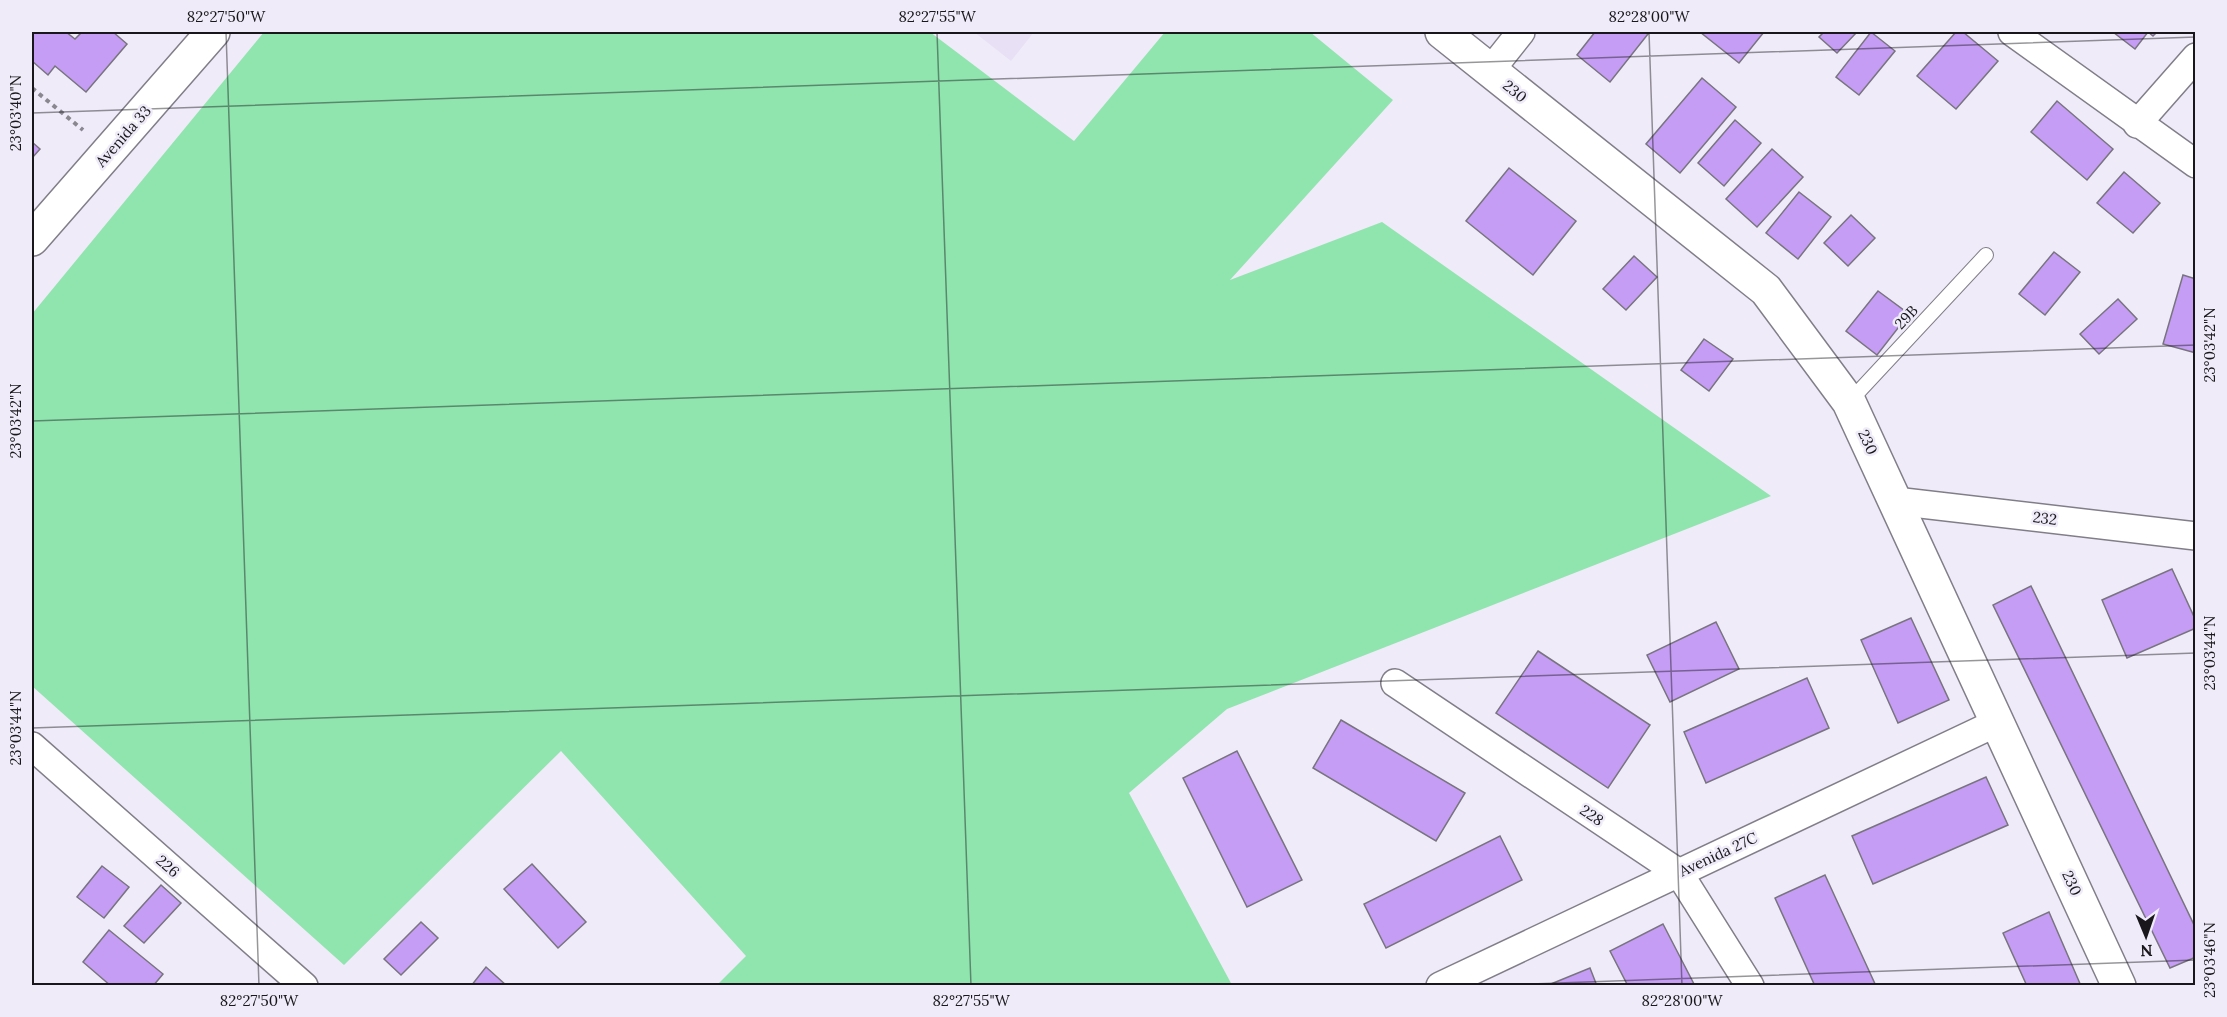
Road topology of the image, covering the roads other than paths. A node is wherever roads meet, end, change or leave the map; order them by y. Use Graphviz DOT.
graph roads {
  1 [pos="213,32"];
  2 [pos="1442,32"];
  3 [pos="1521,32"];
  4 [pos="2013,32"];
  5 [pos="2196,57"];
  6 [pos="1490,71"];
  7 [pos="2137,124"];
  8 [pos="2196,164"];
  9 [pos="32,239"];
  10 [pos="1986,255"];
  11 [pos="1850,402"];
  12 [pos="1895,501"];
  13 [pos="2196,536"];
  14 [pos="1395,683"];
  15 [pos="1996,723"];
  16 [pos="32,746"];
  17 [pos="1679,873"];
  18 [pos="304,986"];
  19 [pos="1440,986"];
  20 [pos="1750,986"];
  21 [pos="2119,986"];
  1 -- 9 [label="street, Avenida 33"];
  2 -- 6 [label="street, 230"];
  3 -- 6 [label="street"];
  4 -- 7 [label="street"];
  5 -- 7 [label="street"];
  6 -- 11 [label="street, 230"];
  7 -- 8 [label="street"];
  10 -- 11 [label="lane, 29B"];
  11 -- 12 [label="street, 230"];
  12 -- 13 [label="street, 232"];
  12 -- 15 [label="street, 230"];
  14 -- 17 [label="street, 228"];
  15 -- 17 [label="street, Avenida 27C"];
  15 -- 21 [label="street, 230"];
  16 -- 18 [label="street, 226"];
  17 -- 19 [label="street, Avenida 27C"];
  17 -- 20 [label="street, 228"];
}
